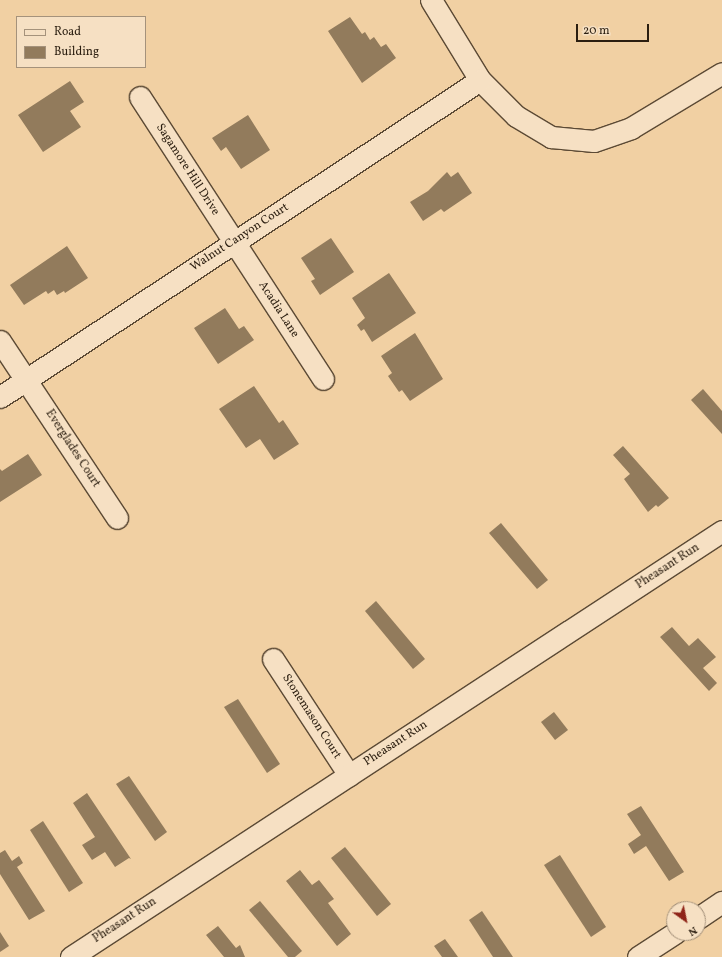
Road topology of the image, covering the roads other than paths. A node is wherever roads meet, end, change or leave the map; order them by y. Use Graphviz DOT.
graph roads {
  1 [pos="431,0"];
  2 [pos="722,73"];
  3 [pos="480,80"];
  4 [pos="140,97"];
  5 [pos="234,242"];
  6 [pos="0,341"];
  7 [pos="323,378"];
  8 [pos="26,380"];
  9 [pos="0,397"];
  10 [pos="117,518"];
  11 [pos="722,531"];
  12 [pos="273,658"];
  13 [pos="349,775"];
  14 [pos="722,902"];
  15 [pos="706,913"];
  16 [pos="666,939"];
  17 [pos="71,957"];
  18 [pos="638,957"];
  1 -- 3 [label="street"];
  2 -- 3 [label="street"];
  3 -- 5 [label="street, Walnut Canyon Court"];
  4 -- 5 [label="street, Sagamore Hill Drive"];
  5 -- 7 [label="street, Acadia Lane"];
  5 -- 8 [label="street, Walnut Canyon Court"];
  6 -- 8 [label="street, Everglades Court"];
  8 -- 9 [label="street, Walnut Canyon Court"];
  8 -- 10 [label="street, Everglades Court"];
  11 -- 13 [label="street, Pheasant Run"];
  12 -- 13 [label="street, Stonemason Court"];
  13 -- 17 [label="street, Pheasant Run"];
  14 -- 15 [label="street"];
  16 -- 18 [label="street"];
}
